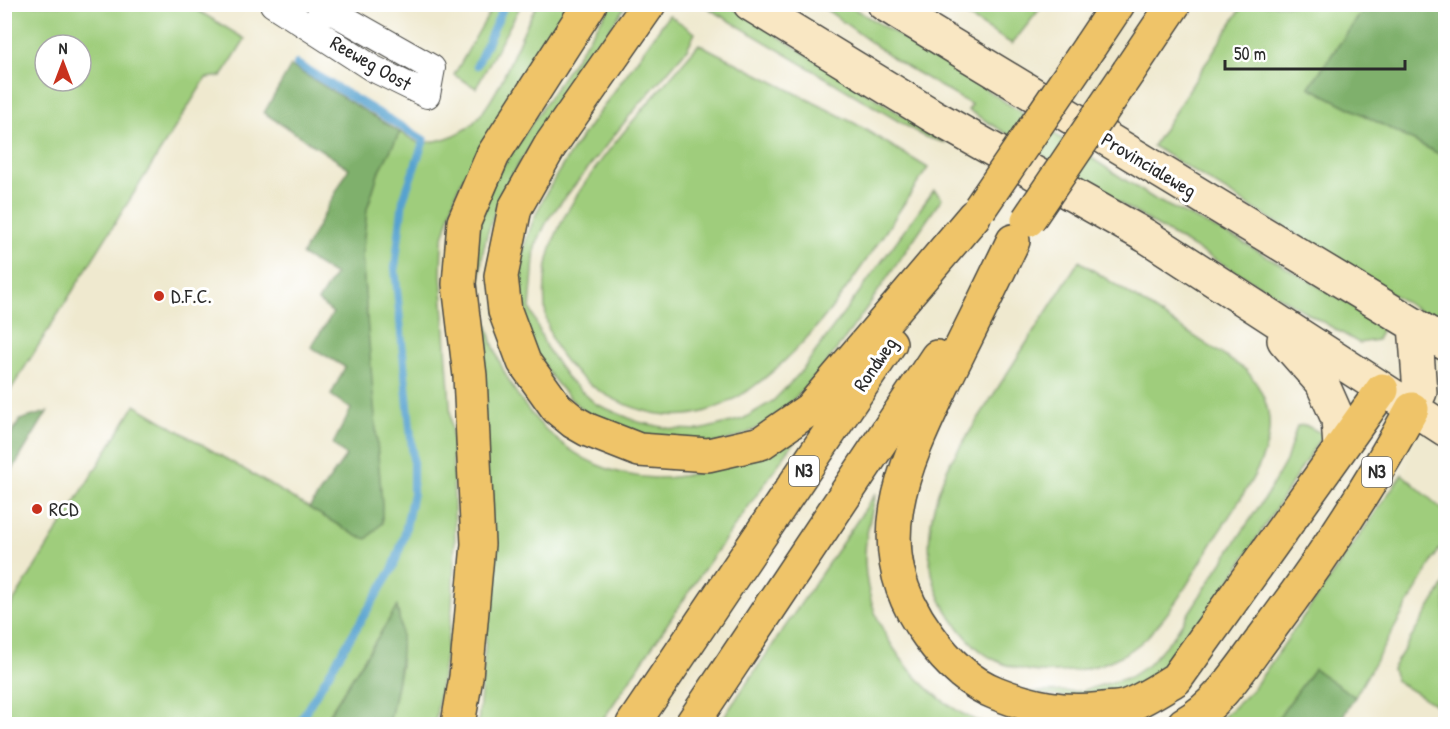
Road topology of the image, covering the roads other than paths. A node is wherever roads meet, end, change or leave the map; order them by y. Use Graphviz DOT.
graph roads {
  1 [pos="273,4"];
  2 [pos="319,4"];
  3 [pos="590,4"];
  4 [pos="649,4"];
  5 [pos="750,4"];
  6 [pos="884,4"];
  7 [pos="1118,4"];
  8 [pos="1174,4"];
  9 [pos="974,216"];
  10 [pos="1013,241"];
  11 [pos="1257,309"];
  12 [pos="1415,325"];
  13 [pos="1446,344"];
  14 [pos="1433,378"];
  15 [pos="1382,390"];
  16 [pos="1412,409"];
  17 [pos="1446,430"];
  18 [pos="1340,448"];
  19 [pos="458,724"];
  20 [pos="633,724"];
  21 [pos="692,724"];
  22 [pos="1184,724"];
  1 -- 2 [label="street, Reeweg Oost"];
  3 -- 19 [label="highway"];
  4 -- 9 [label="highway, N3"];
  5 -- 11 [label="main road"];
  6 -- 12 [label="main road, Provincialeweg"];
  7 -- 9 [label="highway, Rondweg / N3, bridge"];
  8 -- 10 [label="highway, N3, bridge"];
  9 -- 20 [label="highway, Rondweg / N3"];
  10 -- 18 [label="highway, N3"];
  10 -- 21 [label="highway, N3"];
  11 -- 15 [label="main road"];
  11 -- 18 [label="main road"];
  12 -- 13 [label="main road, Provincialeweg"];
  12 -- 14 [label="main road"];
  14 -- 15 [label="main road"];
  14 -- 16 [label="main road"];
  15 -- 16 [label="main road"];
  15 -- 18 [label="highway, N3"];
  16 -- 17 [label="main road"];
  16 -- 22 [label="highway, N3"];
}
